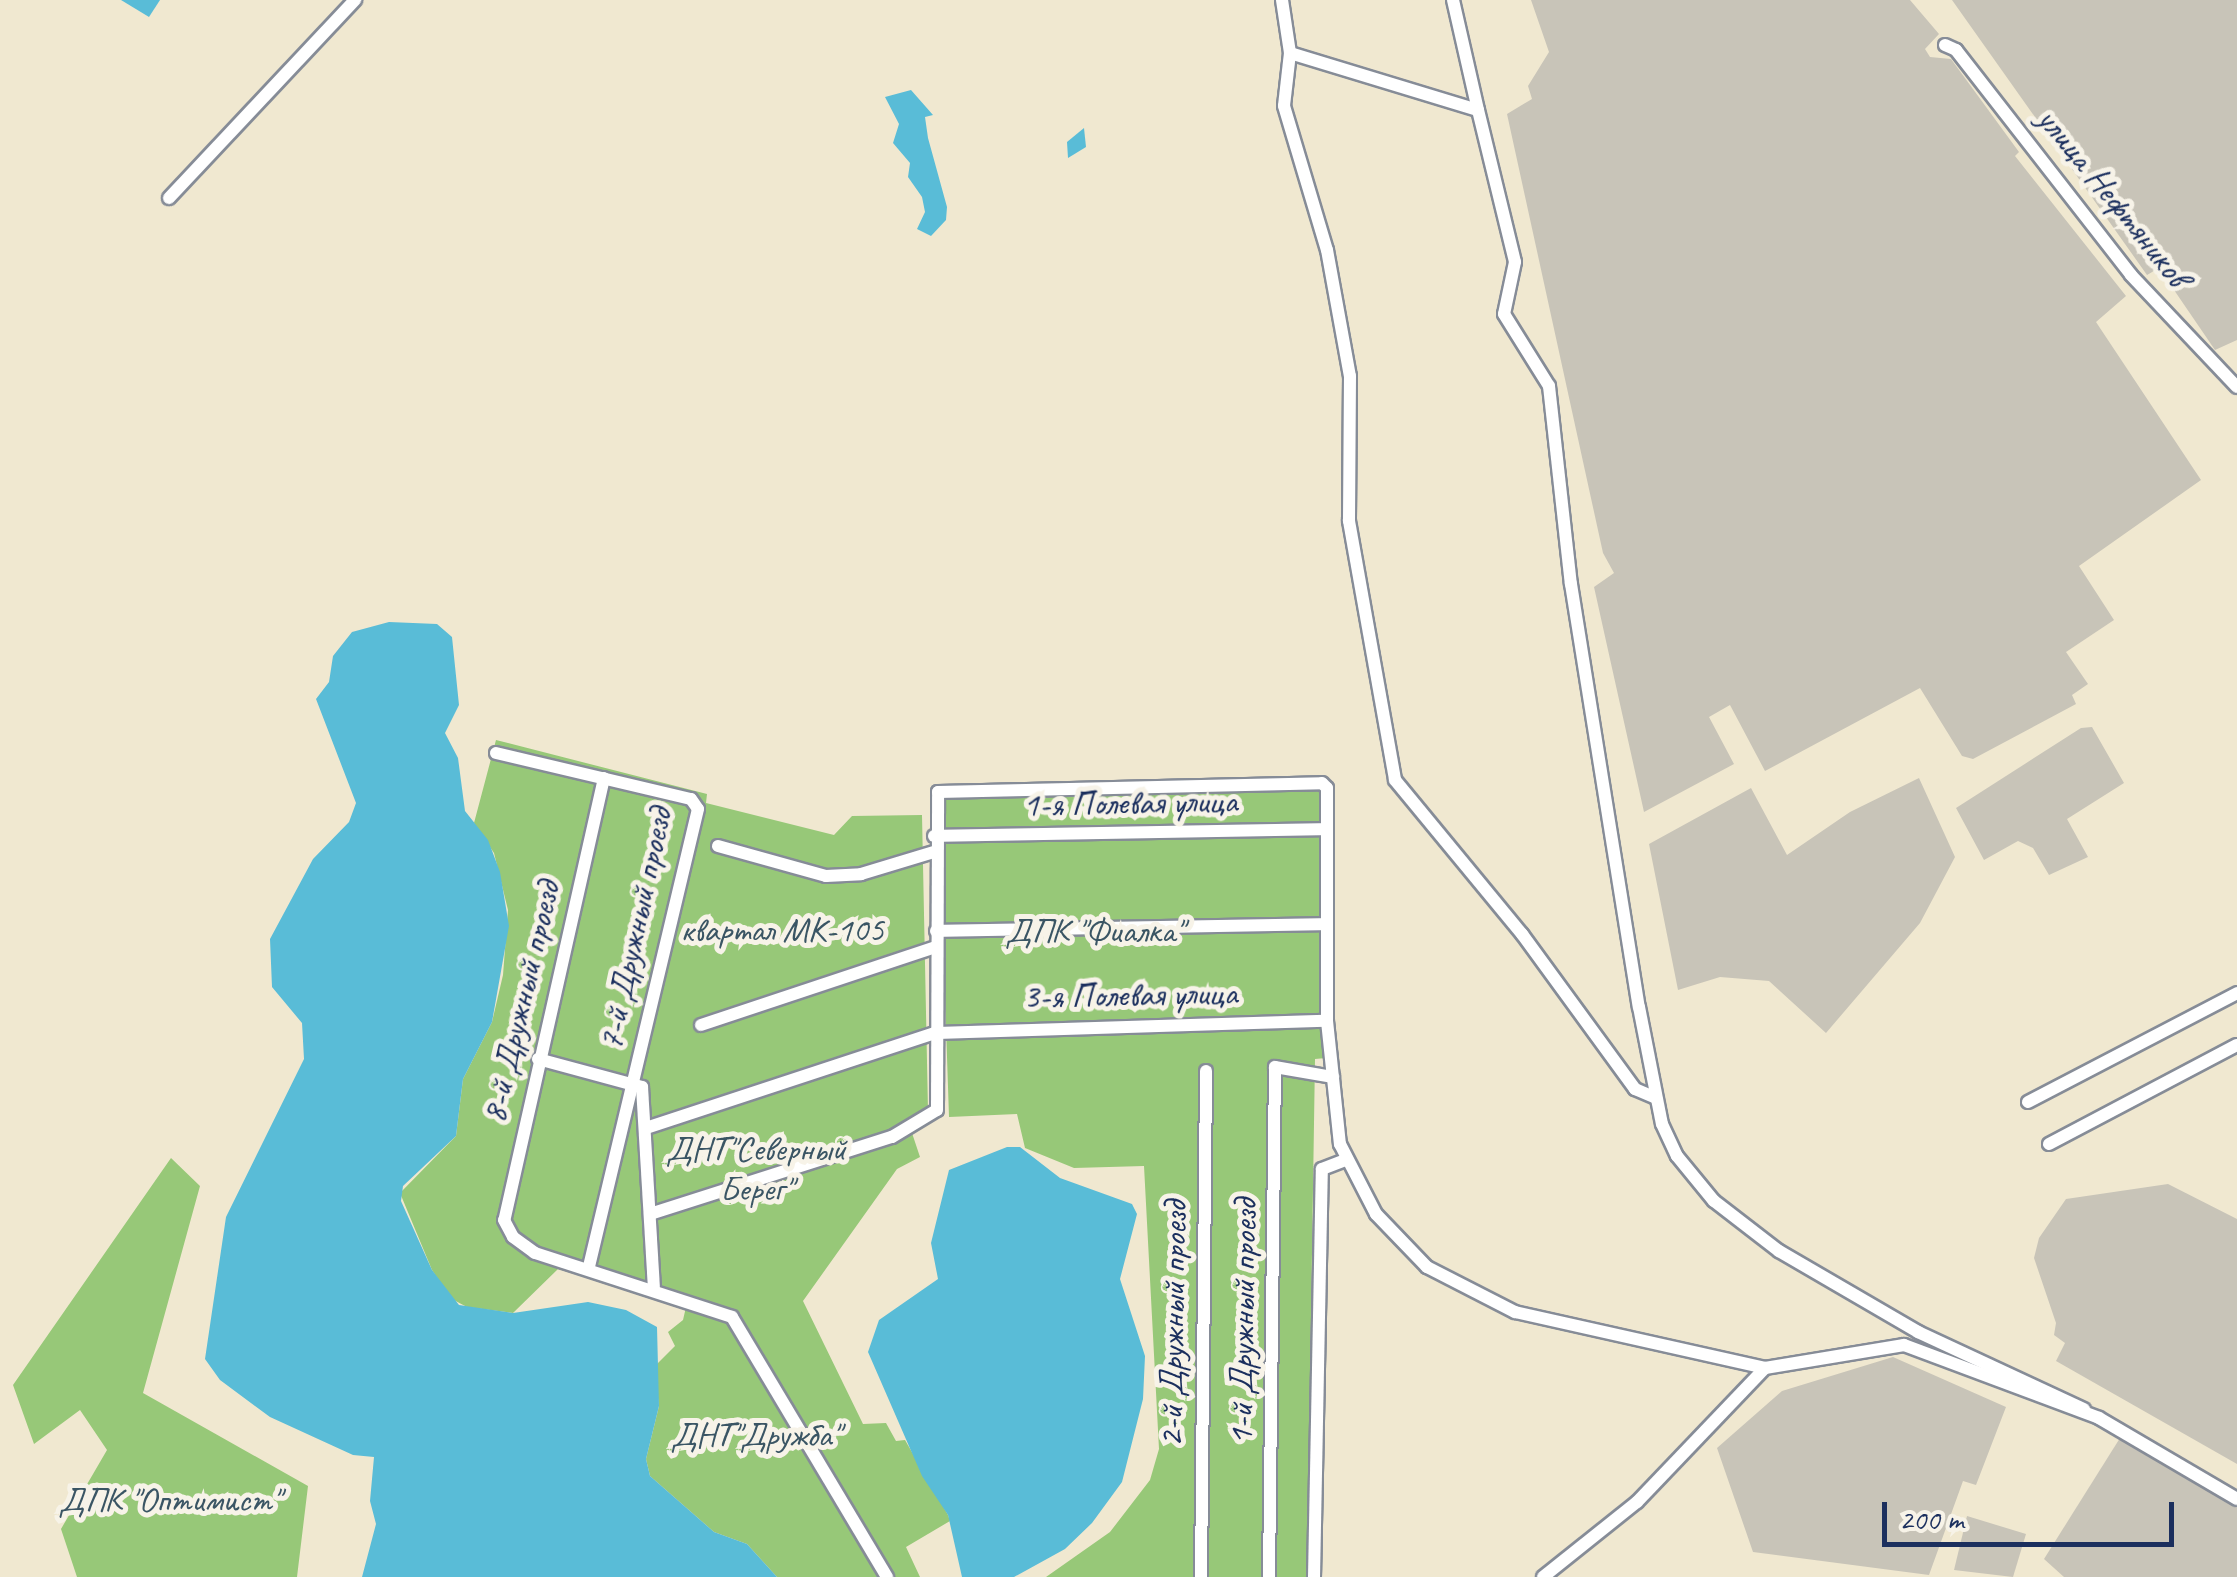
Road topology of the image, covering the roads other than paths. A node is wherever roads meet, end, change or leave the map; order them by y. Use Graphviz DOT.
graph roads {
  1 [pos="355,0"];
  2 [pos="1282,0"];
  3 [pos="1453,0"];
  4 [pos="1944,46"];
  5 [pos="1290,53"];
  6 [pos="1478,110"];
  7 [pos="170,198"];
  8 [pos="2237,387"];
  9 [pos="496,753"];
  10 [pos="604,778"];
  11 [pos="1327,830"];
  12 [pos="934,836"];
  13 [pos="718,846"];
  14 [pos="934,852"];
  15 [pos="1327,924"];
  16 [pos="936,931"];
  17 [pos="936,947"];
  18 [pos="2237,994"];
  19 [pos="1328,1021"];
  20 [pos="701,1025"];
  21 [pos="935,1033"];
  22 [pos="2237,1045"];
  23 [pos="538,1059"];
  24 [pos="1206,1072"];
  25 [pos="1333,1077"];
  26 [pos="633,1081"];
  27 [pos="1656,1098"];
  28 [pos="2028,1102"];
  29 [pos="646,1128"];
  30 [pos="2049,1144"];
  31 [pos="1345,1160"];
  32 [pos="650,1214"];
  33 [pos="589,1268"];
  34 [pos="654,1287"];
  35 [pos="1764,1368"];
  36 [pos="2099,1418"];
  37 [pos="2237,1499"];
  38 [pos="887,1577"];
  39 [pos="1201,1577"];
  40 [pos="1269,1577"];
  41 [pos="1314,1577"];
  42 [pos="1543,1577"];
  1 -- 7 [label="street"];
  2 -- 5 [label="street"];
  3 -- 6 [label="street"];
  4 -- 8 [label="street, улица Нефтяников"];
  5 -- 6 [label="street"];
  5 -- 27 [label="street"];
  6 -- 27 [label="street"];
  9 -- 10 [label="street, 7-й Дружный проезд"];
  10 -- 23 [label="street, 8-й Дружный проезд"];
  10 -- 26 [label="street, 7-й Дружный проезд"];
  11 -- 12 [label="street, 1-я Полевая улица"];
  11 -- 12 [label="street"];
  11 -- 15 [label="street"];
  12 -- 14 [label="street"];
  13 -- 14 [label="street"];
  14 -- 16 [label="street"];
  15 -- 16 [label="street"];
  15 -- 19 [label="street"];
  16 -- 17 [label="street"];
  17 -- 20 [label="street"];
  17 -- 21 [label="street"];
  18 -- 28 [label="street"];
  19 -- 21 [label="street, 3-я Полевая улица"];
  19 -- 25 [label="street"];
  21 -- 29 [label="street, 3-я Полевая улица"];
  21 -- 32 [label="street"];
  22 -- 30 [label="street"];
  23 -- 26 [label="street"];
  23 -- 33 [label="street, 8-й Дружный проезд"];
  24 -- 39 [label="street, 2-й Дружный проезд"];
  25 -- 31 [label="street"];
  25 -- 40 [label="street, 1-й Дружный проезд"];
  26 -- 29 [label="street"];
  26 -- 33 [label="street, 7-й Дружный проезд"];
  27 -- 36 [label="street"];
  29 -- 32 [label="street"];
  31 -- 35 [label="street"];
  31 -- 41 [label="street"];
  32 -- 34 [label="street"];
  33 -- 34 [label="street"];
  34 -- 38 [label="street"];
  35 -- 36 [label="street"];
  35 -- 42 [label="street"];
  36 -- 37 [label="street"];
}
